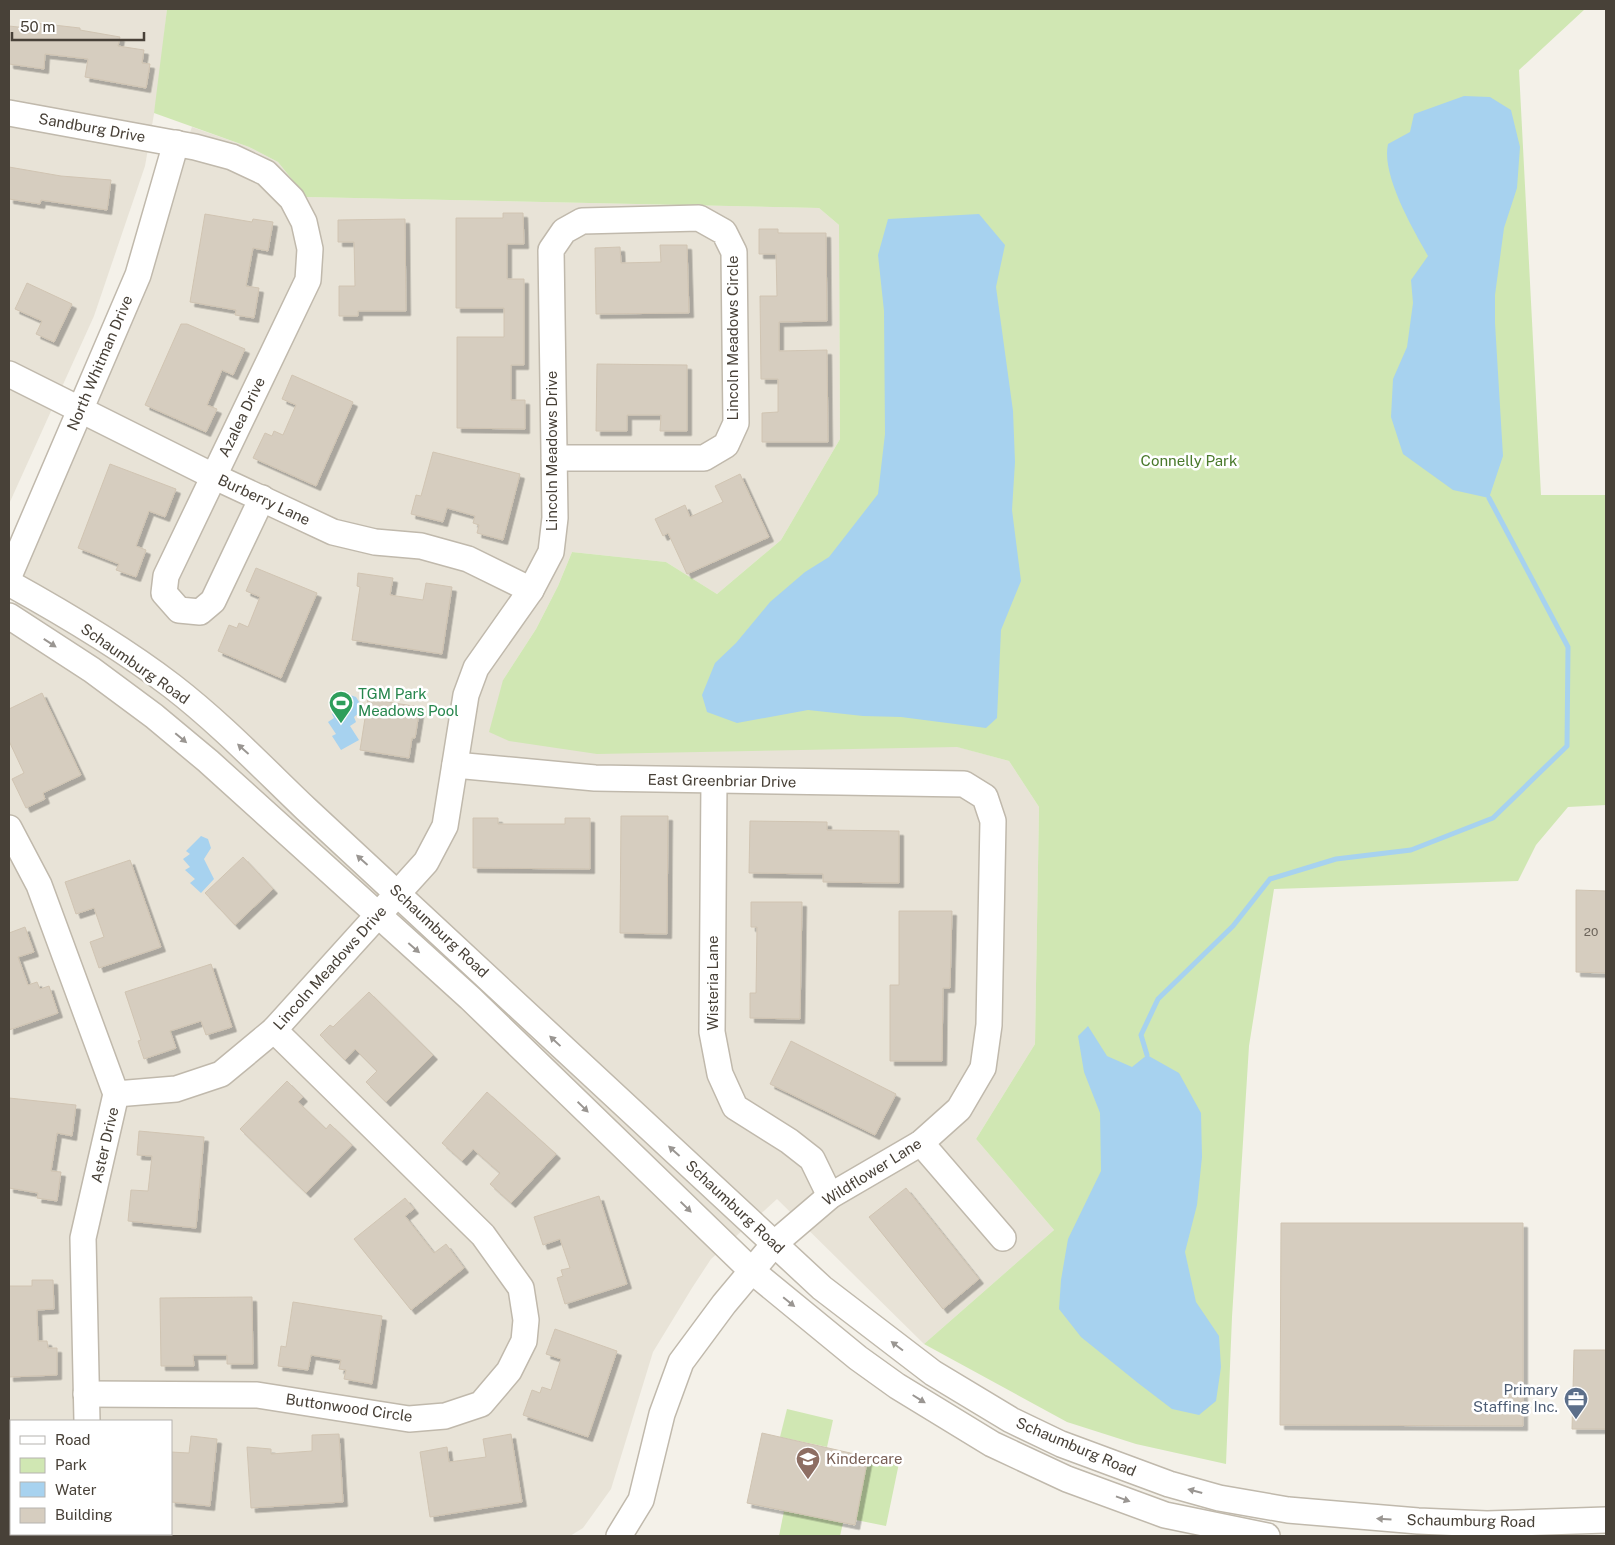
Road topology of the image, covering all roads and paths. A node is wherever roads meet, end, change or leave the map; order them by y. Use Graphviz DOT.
graph roads {
  1 [pos="9,113"];
  2 [pos="176,143"];
  3 [pos="582,221"];
  4 [pos="9,374"];
  5 [pos="79,409"];
  6 [pos="554,458"];
  7 [pos="213,476"];
  8 [pos="262,498"];
  9 [pos="9,576"];
  10 [pos="9,583"];
  11 [pos="531,590"];
  12 [pos="9,616"];
  13 [pos="456,765"];
  14 [pos="714,781"];
  15 [pos="984,797"];
  16 [pos="9,828"];
  17 [pos="398,893"];
  18 [pos="377,916"];
  19 [pos="274,1030"];
  20 [pos="116,1094"];
  21 [pos="921,1142"];
  22 [pos="830,1196"];
  23 [pos="1002,1238"];
  24 [pos="775,1243"];
  25 [pos="752,1270"];
  26 [pos="86,1394"];
  27 [pos="87,1420"];
  28 [pos="1606,1520"];
  29 [pos="620,1536"];
  30 [pos="1266,1536"];
  1 -- 2 [label="street, Sandburg Drive"];
  2 -- 5 [label="street, North Whitman Drive"];
  2 -- 7 [label="street, Azalea Drive"];
  3 -- 6 [label="street, Lincoln Meadows Drive"];
  3 -- 6 [label="street, Lincoln Meadows Circle"];
  4 -- 5 [label="street, Burberry Lane"];
  5 -- 7 [label="street, Burberry Lane"];
  5 -- 9 [label="street, North Whitman Drive"];
  6 -- 11 [label="street, Lincoln Meadows Drive"];
  7 -- 8 [label="street, Burberry Lane"];
  7 -- 8 [label="street, Azalea Drive"];
  8 -- 11 [label="street, Burberry Lane"];
  17 -- 10 [label="street, Schaumburg Road, one-way"];
  11 -- 13 [label="street, Lincoln Meadows Drive"];
  12 -- 18 [label="street, Schaumburg Road, one-way"];
  13 -- 14 [label="street, East Greenbriar Drive"];
  13 -- 17 [label="street, Lincoln Meadows Drive"];
  14 -- 15 [label="street, East Greenbriar Drive"];
  14 -- 22 [label="street, Wisteria Lane"];
  15 -- 21 [label="street, Wildflower Lane"];
  16 -- 20 [label="street, Aster Drive"];
  17 -- 18 [label="street, Lincoln Meadows Drive"];
  24 -- 17 [label="street, Schaumburg Road, one-way"];
  18 -- 19 [label="street, Lincoln Meadows Drive"];
  18 -- 25 [label="street, Schaumburg Road, one-way"];
  19 -- 20 [label="street, Lincoln Meadows Drive"];
  19 -- 26 [label="street, Buttonwood Circle"];
  20 -- 26 [label="street, Aster Drive"];
  21 -- 22 [label="street, Wildflower Lane"];
  21 -- 23 [label="street"];
  22 -- 24 [label="street, Wildflower Lane"];
  24 -- 25 [label="street, Wildflower Lane"];
  28 -- 24 [label="street, Schaumburg Road, one-way"];
  25 -- 29 [label="street, Wildflower Lane"];
  25 -- 30 [label="street, Schaumburg Road, one-way"];
  26 -- 27 [label="street, Aster Drive"];
}
